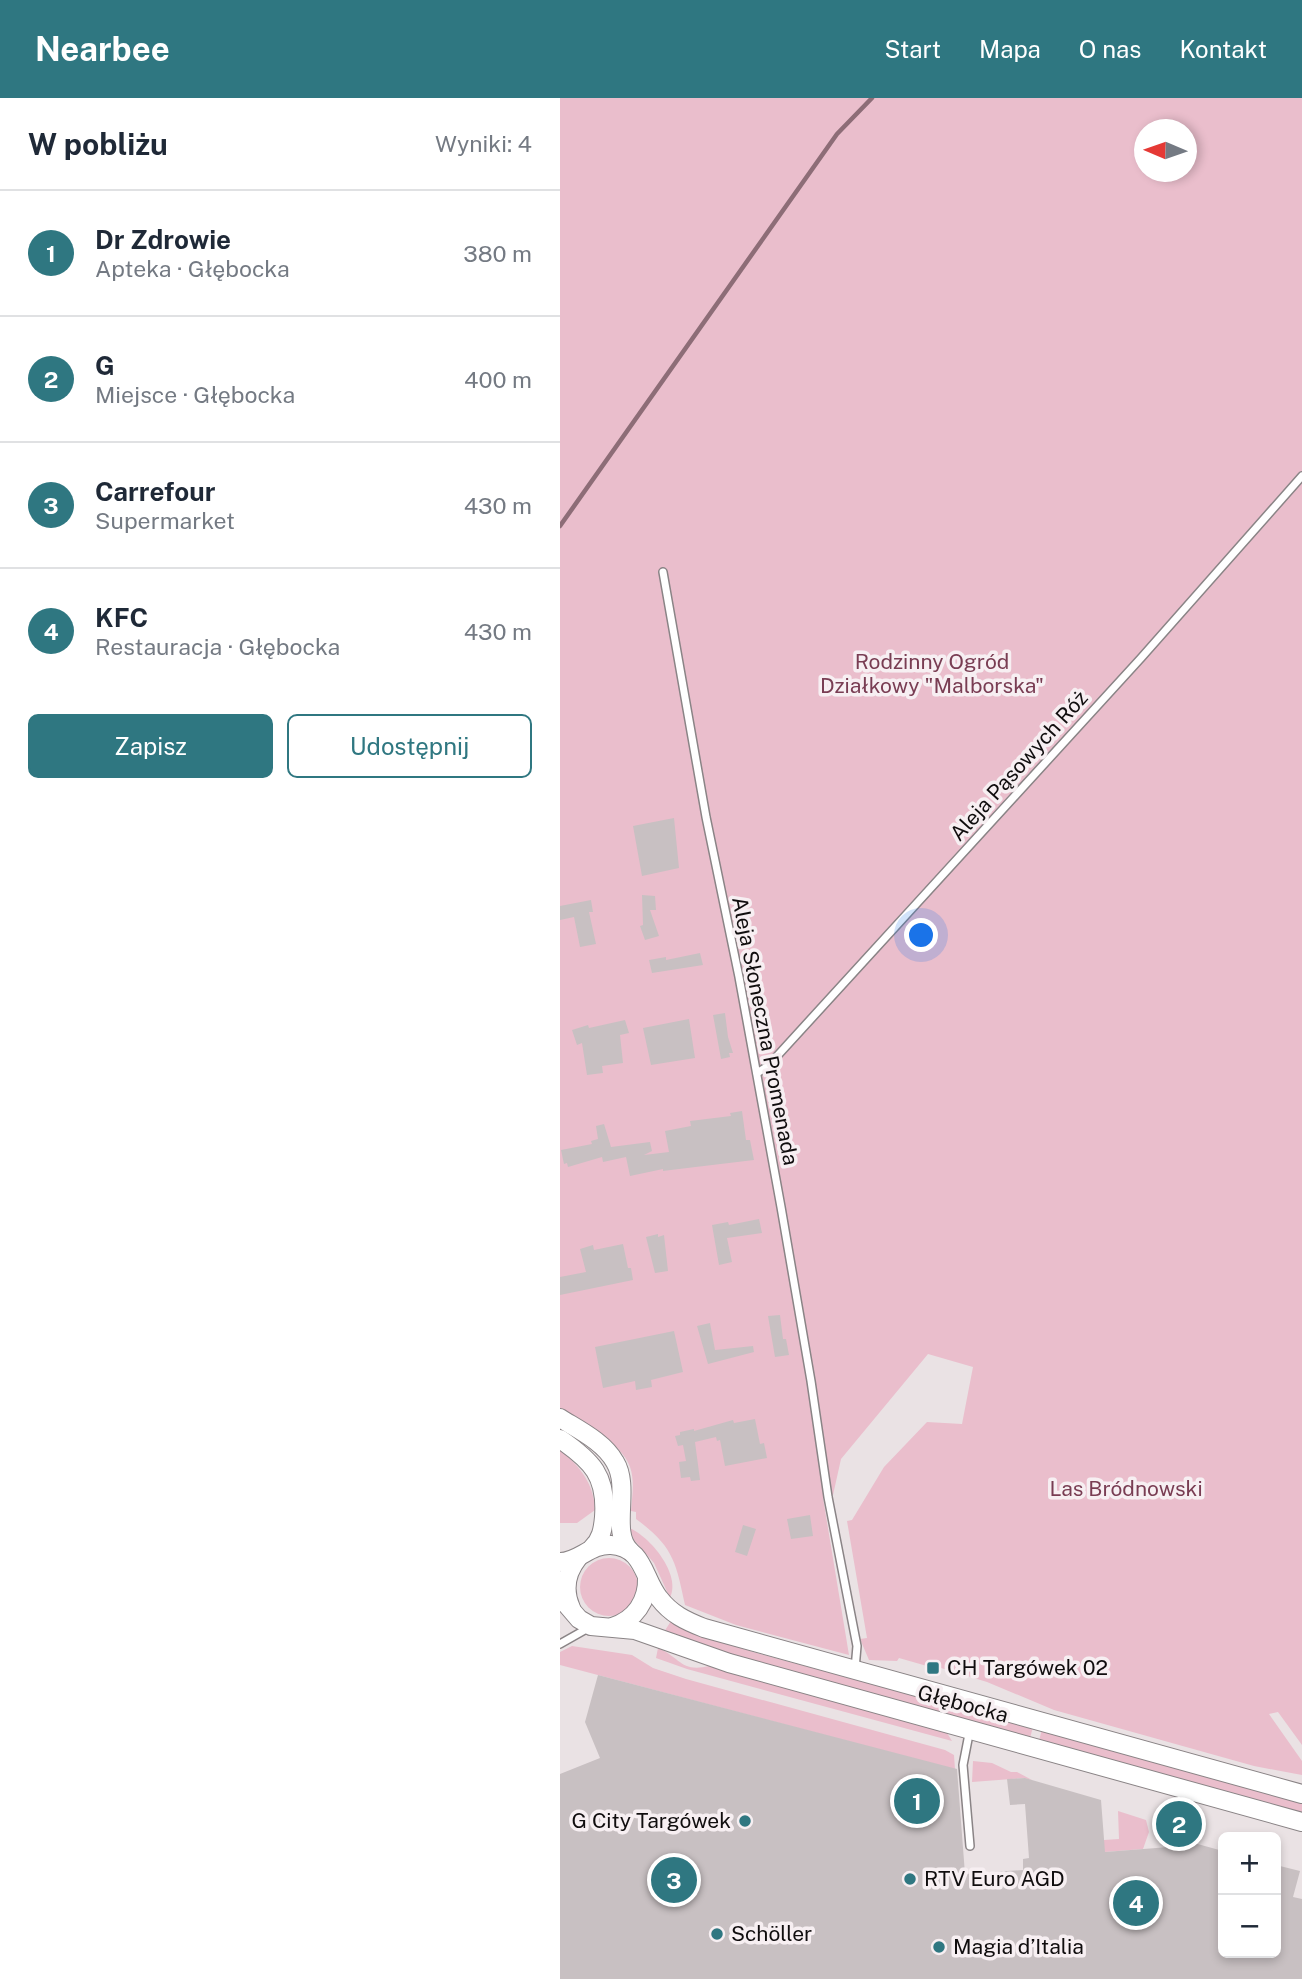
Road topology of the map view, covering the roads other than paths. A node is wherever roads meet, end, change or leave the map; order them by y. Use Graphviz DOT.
graph roads {
  1 [pos="1302,477"];
  2 [pos="663,572"];
  3 [pos="757,1073"];
  4 [pos="560,1418"];
  5 [pos="560,1439"];
  6 [pos="630,1551"];
  7 [pos="585,1553"];
  8 [pos="560,1562"];
  9 [pos="647,1575"];
  10 [pos="565,1602"];
  11 [pos="605,1627"];
  12 [pos="560,1644"];
  13 [pos="855,1670"];
  14 [pos="970,1729"];
  15 [pos="1302,1794"];
  16 [pos="1302,1822"];
  17 [pos="970,1846"];
  1 -- 3 [label="lane, Aleja Pąsowych Róż"];
  2 -- 3 [label="lane, Aleja Słoneczna Promenada"];
  3 -- 13 [label="lane, Aleja Słoneczna Promenada"];
  4 -- 6 [label="street"];
  5 -- 7 [label="street, Głębocka"];
  6 -- 7 [label="street"];
  6 -- 9 [label="street, Głębocka"];
  7 -- 8 [label="street"];
  7 -- 10 [label="street, Głębocka"];
  9 -- 11 [label="street"];
  9 -- 13 [label="street, Głębocka"];
  10 -- 11 [label="street, Głębocka"];
  11 -- 12 [label="lane"];
  11 -- 14 [label="street, Głębocka"];
  13 -- 15 [label="street, Głębocka"];
  14 -- 16 [label="street, Głębocka"];
  14 -- 17 [label="lane"];
}
